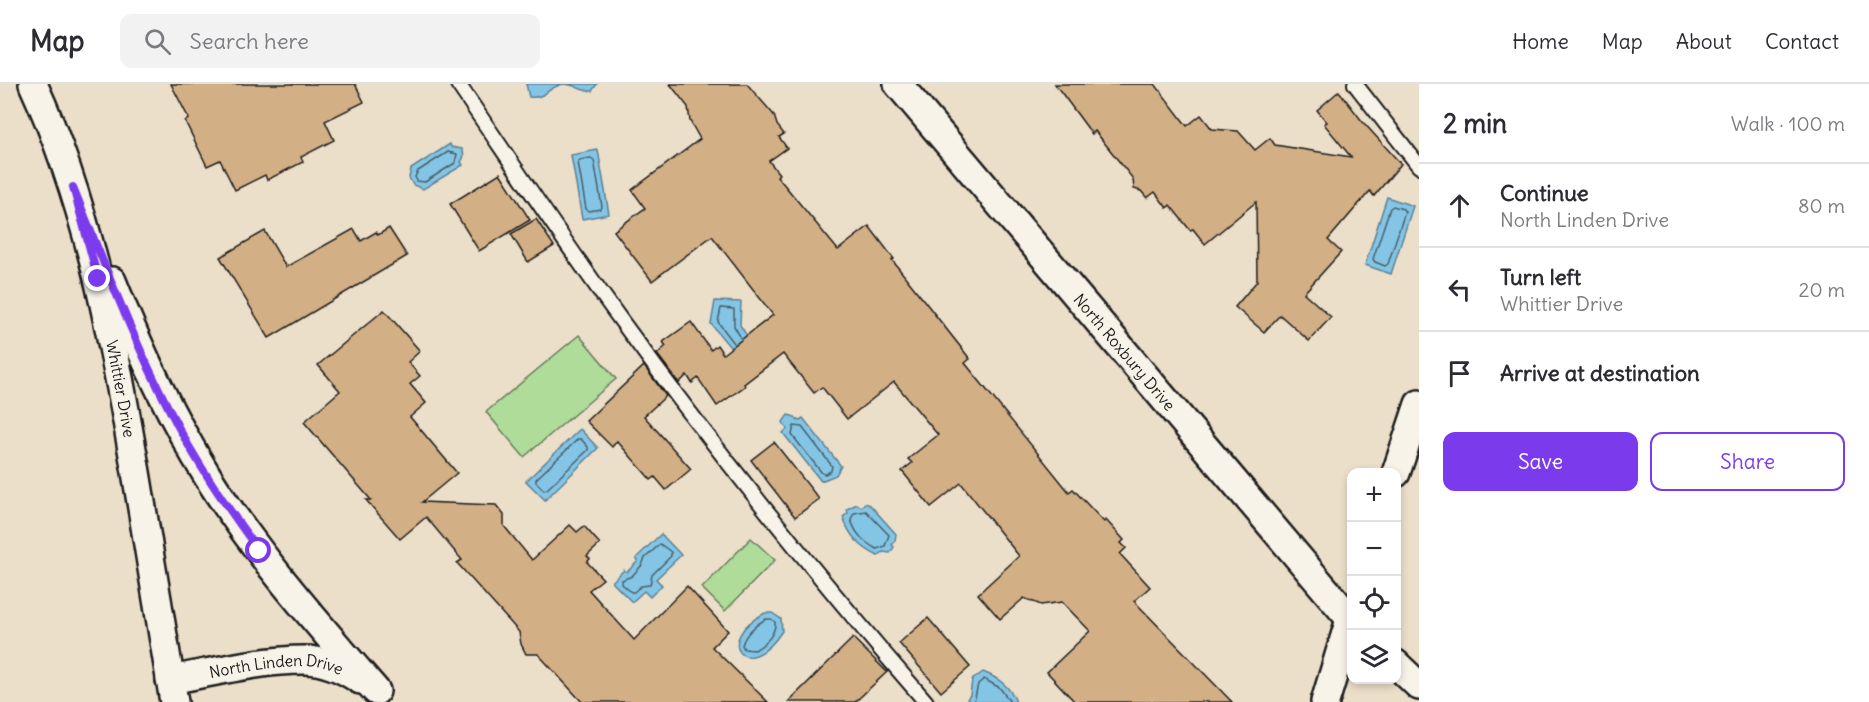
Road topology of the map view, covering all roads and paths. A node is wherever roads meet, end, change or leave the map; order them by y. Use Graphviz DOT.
graph roads {
  1 [pos="33,84"];
  2 [pos="458,84"];
  3 [pos="898,84"];
  4 [pos="1355,84"];
  5 [pos="1419,166"];
  6 [pos="73,187"];
  7 [pos="1419,404"];
  8 [pos="1398,468"];
  9 [pos="1347,613"];
  10 [pos="1347,630"];
  11 [pos="1401,669"];
  12 [pos="1419,686"];
  13 [pos="172,691"];
  14 [pos="381,697"];
  15 [pos="926,702"];
  16 [pos="1325,702"];
  1 -- 6 [label="street, Whittier Drive"];
  2 -- 15 [label="lane"];
  3 -- 9 [label="street, North Roxbury Drive"];
  4 -- 5 [label="lane"];
  6 -- 13 [label="street, Whittier Drive"];
  6 -- 14 [label="street, North Linden Drive"];
  7 -- 8 [label="street"];
  10 -- 16 [label="street"];
  11 -- 12 [label="street"];
  13 -- 14 [label="street, North Linden Drive"];
}
